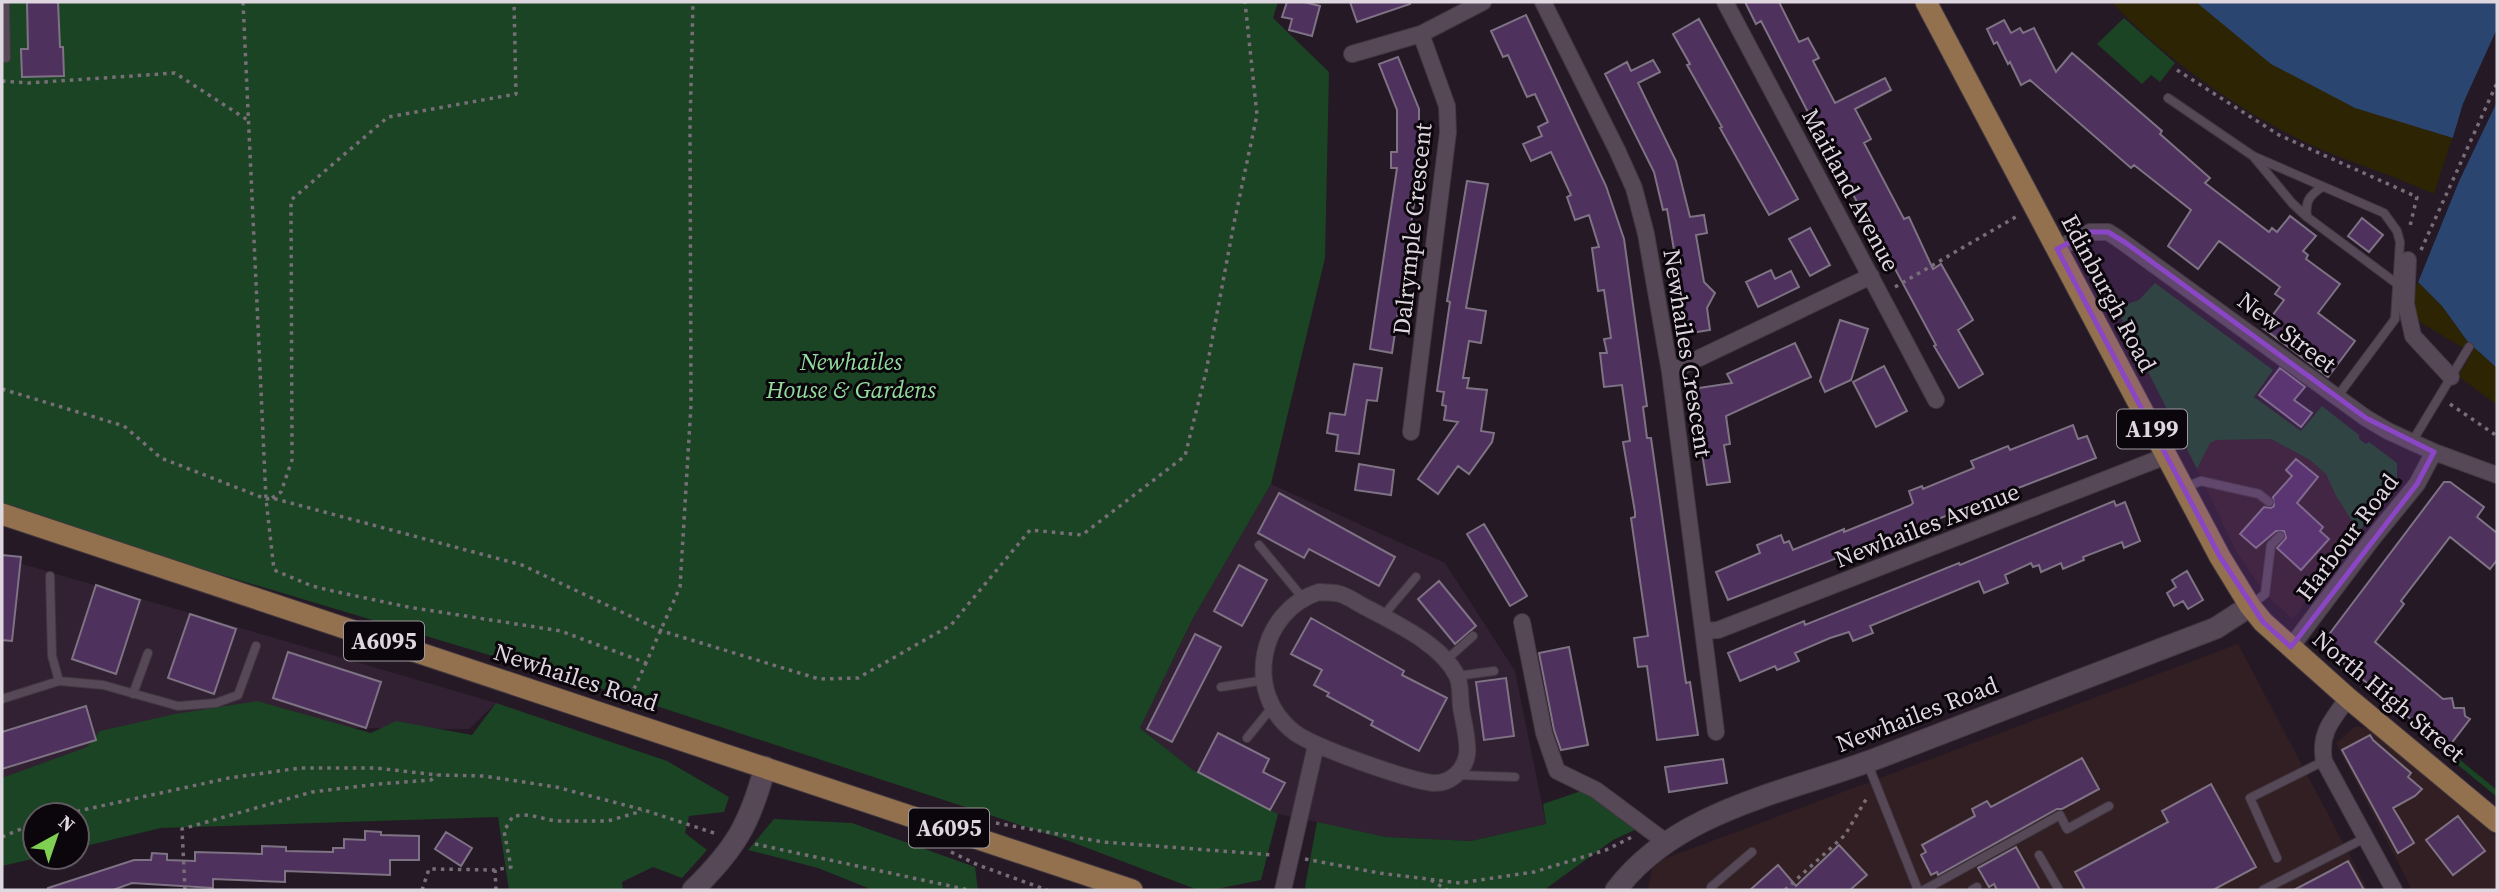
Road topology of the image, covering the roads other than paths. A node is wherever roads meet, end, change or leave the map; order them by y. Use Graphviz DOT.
graph roads {
  1 [pos="5,2"];
  2 [pos="1483,2"];
  3 [pos="1543,2"];
  4 [pos="1725,2"];
  5 [pos="1926,2"];
  6 [pos="1421,34"];
  7 [pos="1352,54"];
  8 [pos="2,58"];
  9 [pos="2168,98"];
  10 [pos="2253,156"];
  11 [pos="2322,187"];
  12 [pos="2307,217"];
  13 [pos="2057,249"];
  14 [pos="2408,260"];
  15 [pos="1871,276"];
  16 [pos="2396,283"];
  17 [pos="2469,347"];
  18 [pos="1670,372"];
  19 [pos="2451,377"];
  20 [pos="2337,397"];
  21 [pos="1936,400"];
  22 [pos="1411,432"];
  23 [pos="2412,442"];
  24 [pos="2434,452"];
  25 [pos="2166,456"];
  26 [pos="2497,475"];
  27 [pos="2183,488"];
  28 [pos="2269,502"];
  29 [pos="2,514"];
  30 [pos="2280,536"];
  31 [pos="1259,545"];
  32 [pos="50,576"];
  33 [pos="1416,577"];
  34 [pos="1302,597"];
  35 [pos="2250,606"];
  36 [pos="1382,617"];
  37 [pos="1522,622"];
  38 [pos="1704,631"];
  39 [pos="1473,636"];
  40 [pos="256,646"];
  41 [pos="2291,647"];
  42 [pos="148,653"];
  43 [pos="1445,661"];
  44 [pos="1494,671"];
  45 [pos="1457,676"];
  46 [pos="1265,680"];
  47 [pos="59,681"];
  48 [pos="1221,687"];
  49 [pos="133,694"];
  50 [pos="2348,698"];
  51 [pos="2,699"];
  52 [pos="1273,706"];
  53 [pos="1716,732"];
  54 [pos="1247,738"];
  55 [pos="1316,745"];
  56 [pos="2324,761"];
  57 [pos="1867,762"];
  58 [pos="765,767"];
  59 [pos="1457,775"];
  60 [pos="1516,777"];
  61 [pos="2109,806"];
  62 [pos="2497,822"];
  63 [pos="2365,838"];
  64 [pos="1667,843"];
  65 [pos="1752,852"];
  66 [pos="2039,855"];
  67 [pos="2277,858"];
  68 [pos="693,890"];
  69 [pos="1132,890"];
  70 [pos="1283,890"];
  71 [pos="1616,890"];
  72 [pos="1711,890"];
  73 [pos="1918,890"];
  74 [pos="1924,890"];
  75 [pos="2059,890"];
  76 [pos="2263,890"];
  77 [pos="2394,890"];
  1 -- 8 [label="lane"];
  2 -- 6 [label="street"];
  3 -- 18 [label="street, Newhailes Crescent"];
  4 -- 15 [label="street, Maitland Avenue"];
  5 -- 13 [label="main road, Edinburgh Road / A199"];
  6 -- 7 [label="street"];
  6 -- 22 [label="street, Dalrymple Crescent"];
  9 -- 10 [label="lane"];
  10 -- 11 [label="lane"];
  10 -- 12 [label="lane"];
  11 -- 12 [label="lane"];
  11 -- 16 [label="lane"];
  12 -- 16 [label="lane"];
  13 -- 20 [label="street, New Street"];
  13 -- 25 [label="main road, Edinburgh Road / A199"];
  14 -- 19 [label="street"];
  15 -- 18 [label="street"];
  15 -- 21 [label="street, Maitland Avenue"];
  16 -- 20 [label="lane"];
  17 -- 19 [label="lane"];
  18 -- 38 [label="street, Newhailes Crescent"];
  19 -- 23 [label="lane"];
  20 -- 23 [label="street, New Street"];
  23 -- 24 [label="street, New Street"];
  24 -- 26 [label="street, New Street"];
  24 -- 41 [label="street, Harbour Road"];
  25 -- 27 [label="main road, Edinburgh Road / A199"];
  25 -- 38 [label="street, Newhailes Avenue"];
  27 -- 28 [label="lane"];
  27 -- 35 [label="main road, Edinburgh Road / A199"];
  29 -- 58 [label="main road, Newhailes Road / A6095"];
  30 -- 35 [label="lane"];
  31 -- 34 [label="lane"];
  32 -- 47 [label="lane"];
  33 -- 36 [label="lane"];
  34 -- 36 [label="street"];
  34 -- 46 [label="street"];
  35 -- 41 [label="main road, North High Street / A199"];
  35 -- 57 [label="main road, Newhailes Road"];
  36 -- 43 [label="street"];
  37 -- 64 [label="street"];
  38 -- 53 [label="street, Newhailes Crescent"];
  39 -- 43 [label="lane"];
  40 -- 49 [label="lane"];
  41 -- 50 [label="main road, North High Street / A199"];
  42 -- 49 [label="lane"];
  43 -- 45 [label="street"];
  44 -- 45 [label="lane"];
  45 -- 59 [label="street"];
  46 -- 48 [label="lane"];
  46 -- 52 [label="street"];
  47 -- 49 [label="lane"];
  47 -- 51 [label="lane"];
  50 -- 56 [label="street"];
  50 -- 62 [label="main road, North High Street / A199"];
  52 -- 54 [label="lane"];
  52 -- 55 [label="street"];
  55 -- 59 [label="street"];
  55 -- 70 [label="street"];
  56 -- 63 [label="street"];
  56 -- 67 [label="lane"];
  57 -- 64 [label="main road, Newhailes Road"];
  57 -- 73 [label="lane"];
  58 -- 68 [label="main road"];
  58 -- 69 [label="main road, Newhailes Road / A6095"];
  59 -- 60 [label="lane"];
  61 -- 74 [label="lane"];
  63 -- 76 [label="lane"];
  63 -- 77 [label="street"];
  64 -- 71 [label="main road, Newhailes Road"];
  65 -- 72 [label="lane"];
  66 -- 75 [label="lane"];
}
